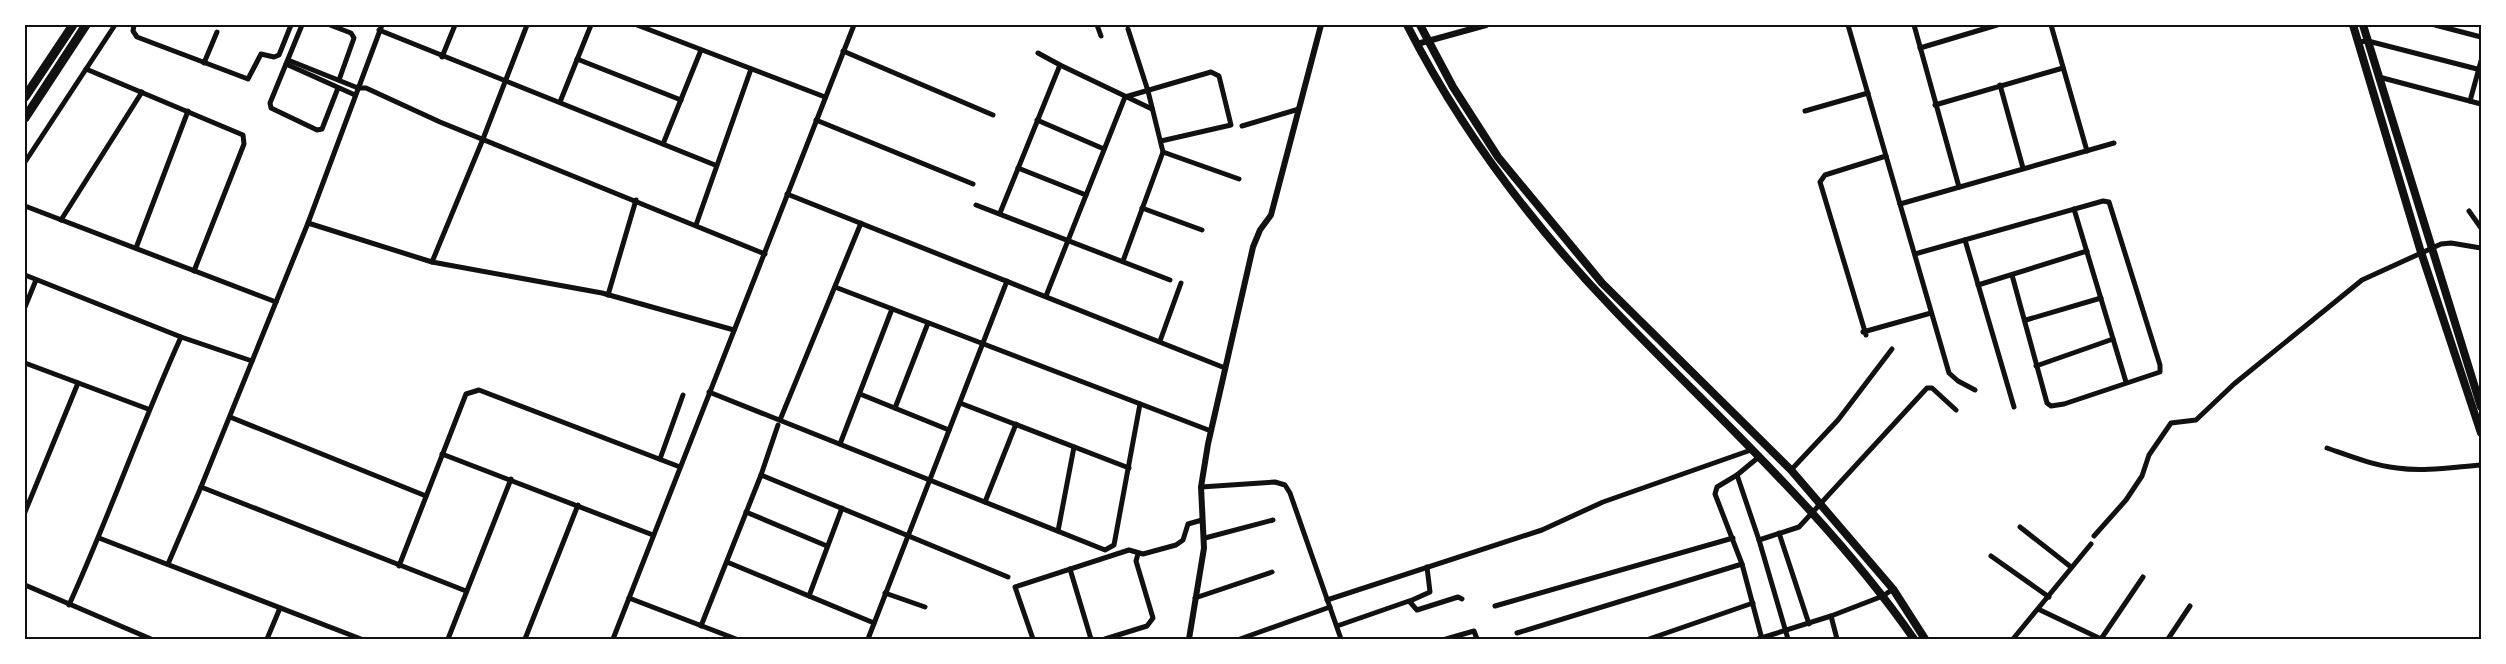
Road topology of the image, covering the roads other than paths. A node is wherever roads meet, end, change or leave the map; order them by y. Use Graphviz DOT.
graph roads {
  1 [pos="73,25"];
  2 [pos="86,25"];
  3 [pos="115,25"];
  4 [pos="134,25"];
  5 [pos="291,25"];
  6 [pos="302,25"];
  7 [pos="330,25"];
  8 [pos="455,25"];
  9 [pos="527,25"];
  10 [pos="591,25"];
  11 [pos="637,25"];
  12 [pos="1097,25"];
  13 [pos="1321,25"];
  14 [pos="1407,25"];
  15 [pos="1420,25"];
  16 [pos="1486,25"];
  17 [pos="1848,25"];
  18 [pos="1914,25"];
  19 [pos="1997,25"];
  20 [pos="2051,25"];
  21 [pos="2353,25"];
  22 [pos="2363,25"];
  23 [pos="2435,25"];
  24 [pos="851,26"];
  25 [pos="380,28"];
  26 [pos="1128,29"];
  27 [pos="216,32"];
  28 [pos="1101,36"];
  29 [pos="2481,37"];
  30 [pos="1428,41"];
  31 [pos="2368,41"];
  32 [pos="2358,42"];
  33 [pos="1417,44"];
  34 [pos="1920,48"];
  35 [pos="701,50"];
  36 [pos="844,51"];
  37 [pos="1038,52"];
  38 [pos="442,57"];
  39 [pos="577,59"];
  40 [pos="2481,60"];
  41 [pos="287,62"];
  42 [pos="204,63"];
  43 [pos="1060,65"];
  44 [pos="2063,68"];
  45 [pos="86,69"];
  46 [pos="751,69"];
  47 [pos="2480,70"];
  48 [pos="2379,77"];
  49 [pos="339,80"];
  50 [pos="506,82"];
  51 [pos="2000,85"];
  52 [pos="338,88"];
  53 [pos="358,88"];
  54 [pos="1148,91"];
  55 [pos="142,92"];
  56 [pos="1868,93"];
  57 [pos="355,95"];
  58 [pos="25,97"];
  59 [pos="1125,97"];
  60 [pos="825,98"];
  61 [pos="681,100"];
  62 [pos="2470,101"];
  63 [pos="560,102"];
  64 [pos="2481,104"];
  65 [pos="1935,105"];
  66 [pos="1152,109"];
  67 [pos="1299,109"];
  68 [pos="188,111"];
  69 [pos="1805,111"];
  70 [pos="993,114"];
  71 [pos="25,118"];
  72 [pos="816,120"];
  73 [pos="1037,120"];
  74 [pos="1242,126"];
  75 [pos="483,139"];
  76 [pos="1161,141"];
  77 [pos="2114,143"];
  78 [pos="663,144"];
  79 [pos="1104,149"];
  80 [pos="2087,151"];
  81 [pos="1163,152"];
  82 [pos="1886,156"];
  83 [pos="25,162"];
  84 [pos="715,165"];
  85 [pos="1018,168"];
  86 [pos="2022,168"];
  87 [pos="1239,179"];
  88 [pos="973,184"];
  89 [pos="1959,187"];
  90 [pos="787,194"];
  91 [pos="1086,195"];
  92 [pos="636,200"];
  93 [pos="1900,204"];
  94 [pos="976,205"];
  95 [pos="25,206"];
  96 [pos="1142,208"];
  97 [pos="2074,209"];
  98 [pos="2469,211"];
  99 [pos="1000,213"];
  100 [pos="61,220"];
  101 [pos="308,223"];
  102 [pos="860,223"];
  103 [pos="696,225"];
  104 [pos="2481,228"];
  105 [pos="1202,230"];
  106 [pos="1068,240"];
  107 [pos="1965,240"];
  108 [pos="2432,247"];
  109 [pos="136,248"];
  110 [pos="2481,248"];
  111 [pos="2087,251"];
  112 [pos="2421,251"];
  113 [pos="765,254"];
  114 [pos="1915,254"];
  115 [pos="1123,261"];
  116 [pos="432,262"];
  117 [pos="194,271"];
  118 [pos="2012,275"];
  119 [pos="25,276"];
  120 [pos="36,280"];
  121 [pos="1170,280"];
  122 [pos="1007,281"];
  123 [pos="1181,284"];
  124 [pos="1978,285"];
  125 [pos="835,287"];
  126 [pos="608,295"];
  127 [pos="1046,296"];
  128 [pos="2101,298"];
  129 [pos="276,302"];
  130 [pos="25,307"];
  131 [pos="892,309"];
  132 [pos="1632,313"];
  133 [pos="1931,313"];
  134 [pos="2026,320"];
  135 [pos="1625,321"];
  136 [pos="928,323"];
  137 [pos="734,330"];
  138 [pos="181,337"];
  139 [pos="2113,339"];
  140 [pos="1160,342"];
  141 [pos="982,345"];
  142 [pos="1892,349"];
  143 [pos="252,361"];
  144 [pos="25,363"];
  145 [pos="2036,366"];
  146 [pos="1225,368"];
  147 [pos="2126,382"];
  148 [pos="78,383"];
  149 [pos="1975,390"];
  150 [pos="709,392"];
  151 [pos="860,394"];
  152 [pos="683,395"];
  153 [pos="960,403"];
  154 [pos="1140,404"];
  155 [pos="2014,406"];
  156 [pos="2481,406"];
  157 [pos="895,408"];
  158 [pos="148,409"];
  159 [pos="1956,410"];
  160 [pos="230,417"];
  161 [pos="779,422"];
  162 [pos="1016,424"];
  163 [pos="949,430"];
  164 [pos="1211,431"];
  165 [pos="2481,433"];
  166 [pos="840,444"];
  167 [pos="1074,447"];
  168 [pos="2327,448"];
  169 [pos="1751,450"];
  170 [pos="442,454"];
  171 [pos="1760,456"];
  172 [pos="660,459"];
  173 [pos="2481,465"];
  174 [pos="680,467"];
  175 [pos="1129,468"];
  176 [pos="1791,470"];
  177 [pos="761,475"];
  178 [pos="1737,475"];
  179 [pos="511,479"];
  180 [pos="930,480"];
  181 [pos="201,487"];
  182 [pos="1201,487"];
  183 [pos="426,496"];
  184 [pos="985,502"];
  185 [pos="1821,504"];
  186 [pos="578,505"];
  187 [pos="842,508"];
  188 [pos="25,512"];
  189 [pos="746,512"];
  190 [pos="1812,514"];
  191 [pos="1202,520"];
  192 [pos="1273,520"];
  193 [pos="2020,528"];
  194 [pos="1058,531"];
  195 [pos="1779,533"];
  196 [pos="653,535"];
  197 [pos="908,535"];
  198 [pos="2094,536"];
  199 [pos="99,538"];
  200 [pos="1205,538"];
  201 [pos="1733,538"];
  202 [pos="1759,540"];
  203 [pos="2091,544"];
  204 [pos="827,546"];
  205 [pos="1138,554"];
  206 [pos="1991,556"];
  207 [pos="727,562"];
  208 [pos="168,564"];
  209 [pos="1742,564"];
  210 [pos="399,566"];
  211 [pos="1428,567"];
  212 [pos="2071,567"];
  213 [pos="1070,569"];
  214 [pos="1272,572"];
  215 [pos="1008,577"];
  216 [pos="2143,577"];
  217 [pos="25,585"];
  218 [pos="1893,589"];
  219 [pos="466,591"];
  220 [pos="885,593"];
  221 [pos="809,596"];
  222 [pos="1883,596"];
  223 [pos="2049,597"];
  224 [pos="629,598"];
  225 [pos="1195,598"];
  226 [pos="1462,599"];
  227 [pos="1327,600"];
  228 [pos="1410,601"];
  229 [pos="1753,604"];
  230 [pos="69,605"];
  231 [pos="1330,606"];
  232 [pos="1495,606"];
  233 [pos="2190,606"];
  234 [pos="925,607"];
  235 [pos="280,608"];
  236 [pos="2038,609"];
  237 [pos="1831,616"];
  238 [pos="874,623"];
  239 [pos="1809,624"];
  240 [pos="701,626"];
  241 [pos="1337,626"];
  242 [pos="1785,630"];
  243 [pos="1517,632"];
  244 [pos="354,638"];
  245 [pos="1760,638"];
  246 [pos="151,639"];
  247 [pos="267,639"];
  248 [pos="360,639"];
  249 [pos="448,639"];
  250 [pos="525,639"];
  251 [pos="613,639"];
  252 [pos="736,639"];
  253 [pos="868,639"];
  254 [pos="1033,639"];
  255 [pos="1092,639"];
  256 [pos="1105,639"];
  257 [pos="1189,639"];
  258 [pos="1240,639"];
  259 [pos="1339,639"];
  260 [pos="1446,639"];
  261 [pos="1477,639"];
  262 [pos="1650,639"];
  263 [pos="1788,639"];
  264 [pos="1838,639"];
  265 [pos="1914,639"];
  266 [pos="1925,639"];
  267 [pos="2012,639"];
  268 [pos="2101,639"];
  269 [pos="2168,639"];
  1 -- 58 [label="highway"];
  2 -- 71 [label="highway"];
  3 -- 45 [label="street"];
  4 -- 42 [label="street"];
  5 -- 42 [label="street"];
  6 -- 41 [label="street"];
  7 -- 49 [label="street"];
  8 -- 38 [label="street"];
  9 -- 50 [label="street"];
  10 -- 39 [label="street"];
  11 -- 35 [label="street"];
  12 -- 28 [label="street"];
  13 -- 67 [label="street"];
  14 -- 33 [label="main road"];
  15 -- 30 [label="main road"];
  16 -- 30 [label="street"];
  17 -- 56 [label="street"];
  18 -- 34 [label="street"];
  19 -- 34 [label="street"];
  20 -- 44 [label="street"];
  21 -- 32 [label="main road"];
  22 -- 31 [label="main road"];
  23 -- 29 [label="street"];
  24 -- 36 [label="street"];
  25 -- 38 [label="street"];
  25 -- 53 [label="street"];
  26 -- 54 [label="street"];
  27 -- 42 [label="street"];
  30 -- 33 [label="street"];
  30 -- 132 [label="main road"];
  31 -- 32 [label="street"];
  31 -- 47 [label="street"];
  31 -- 48 [label="main road"];
  32 -- 112 [label="main road"];
  33 -- 135 [label="main road"];
  34 -- 65 [label="street"];
  35 -- 46 [label="street"];
  35 -- 61 [label="street"];
  36 -- 60 [label="street"];
  36 -- 70 [label="street"];
  37 -- 43 [label="street"];
  38 -- 50 [label="street"];
  39 -- 61 [label="street"];
  39 -- 63 [label="street"];
  40 -- 47 [label="street"];
  41 -- 49 [label="street"];
  41 -- 52 [label="street"];
  41 -- 52 [label="street"];
  43 -- 59 [label="street"];
  43 -- 73 [label="street"];
  44 -- 51 [label="street"];
  44 -- 80 [label="street"];
  45 -- 55 [label="street"];
  45 -- 83 [label="street"];
  46 -- 60 [label="street"];
  46 -- 84 [label="street"];
  47 -- 62 [label="street"];
  48 -- 62 [label="street"];
  48 -- 108 [label="main road"];
  49 -- 53 [label="street"];
  50 -- 63 [label="street"];
  50 -- 75 [label="street"];
  51 -- 65 [label="street"];
  51 -- 86 [label="street"];
  52 -- 57 [label="street"];
  53 -- 57 [label="street"];
  53 -- 75 [label="street"];
  54 -- 59 [label="street"];
  54 -- 66 [label="street"];
  54 -- 76 [label="street"];
  55 -- 68 [label="street"];
  55 -- 100 [label="street"];
  56 -- 69 [label="street"];
  56 -- 82 [label="street"];
  57 -- 101 [label="street"];
  59 -- 66 [label="street"];
  59 -- 79 [label="street"];
  60 -- 72 [label="street"];
  61 -- 78 [label="street"];
  62 -- 64 [label="street"];
  63 -- 78 [label="street"];
  65 -- 89 [label="street"];
  66 -- 76 [label="street"];
  67 -- 74 [label="street"];
  67 -- 146 [label="street"];
  68 -- 109 [label="street"];
  68 -- 117 [label="street"];
  72 -- 88 [label="street"];
  72 -- 90 [label="street"];
  73 -- 79 [label="street"];
  73 -- 85 [label="street"];
  75 -- 92 [label="street"];
  75 -- 116 [label="street"];
  76 -- 81 [label="street"];
  77 -- 80 [label="street"];
  78 -- 84 [label="street"];
  79 -- 91 [label="street"];
  80 -- 86 [label="street"];
  81 -- 87 [label="street"];
  81 -- 96 [label="street"];
  82 -- 93 [label="street"];
  82 -- 133 [label="street"];
  84 -- 103 [label="street"];
  85 -- 91 [label="street"];
  85 -- 99 [label="street"];
  86 -- 89 [label="street"];
  89 -- 93 [label="street"];
  90 -- 102 [label="street"];
  90 -- 113 [label="street"];
  91 -- 106 [label="street"];
  92 -- 103 [label="street"];
  92 -- 126 [label="street"];
  93 -- 114 [label="street"];
  94 -- 99 [label="street"];
  95 -- 100 [label="street"];
  96 -- 105 [label="street"];
  96 -- 115 [label="street"];
  97 -- 107 [label="street"];
  97 -- 111 [label="street"];
  97 -- 147 [label="street"];
  98 -- 104 [label="street"];
  99 -- 106 [label="street"];
  100 -- 109 [label="street"];
  101 -- 116 [label="street"];
  101 -- 129 [label="street"];
  102 -- 122 [label="street"];
  102 -- 125 [label="street"];
  103 -- 113 [label="street"];
  106 -- 115 [label="street"];
  106 -- 127 [label="street"];
  107 -- 114 [label="street"];
  107 -- 124 [label="street"];
  108 -- 110 [label="street"];
  108 -- 112 [label="street"];
  108 -- 156 [label="main road"];
  109 -- 117 [label="street"];
  111 -- 118 [label="street"];
  111 -- 128 [label="street"];
  112 -- 165 [label="main road"];
  112 -- 198 [label="street"];
  113 -- 137 [label="street"];
  114 -- 133 [label="street"];
  115 -- 121 [label="street"];
  116 -- 126 [label="street"];
  117 -- 129 [label="street"];
  118 -- 124 [label="street"];
  118 -- 134 [label="street"];
  119 -- 120 [label="street"];
  120 -- 130 [label="street"];
  120 -- 138 [label="street"];
  122 -- 127 [label="street"];
  122 -- 141 [label="street"];
  123 -- 140 [label="street"];
  124 -- 155 [label="street"];
  125 -- 131 [label="street"];
  125 -- 161 [label="street"];
  126 -- 137 [label="street"];
  127 -- 140 [label="street"];
  128 -- 134 [label="street"];
  128 -- 139 [label="street"];
  129 -- 143 [label="street"];
  131 -- 136 [label="street"];
  131 -- 151 [label="street"];
  132 -- 135 [label="main road"];
  132 -- 176 [label="main road"];
  133 -- 149 [label="street"];
  134 -- 145 [label="street"];
  135 -- 169 [label="main road"];
  136 -- 141 [label="street"];
  136 -- 157 [label="street"];
  137 -- 150 [label="street"];
  138 -- 143 [label="street"];
  138 -- 158 [label="street"];
  139 -- 145 [label="street"];
  139 -- 147 [label="street"];
  140 -- 146 [label="street"];
  141 -- 153 [label="street"];
  141 -- 154 [label="street"];
  142 -- 176 [label="street"];
  143 -- 160 [label="street"];
  144 -- 148 [label="street"];
  145 -- 147 [label="street"];
  146 -- 164 [label="street"];
  148 -- 158 [label="street"];
  148 -- 188 [label="street"];
  150 -- 161 [label="street"];
  150 -- 174 [label="street"];
  151 -- 157 [label="street"];
  151 -- 166 [label="street"];
  152 -- 172 [label="street"];
  153 -- 162 [label="street"];
  153 -- 163 [label="street"];
  154 -- 164 [label="street"];
  154 -- 175 [label="street"];
  157 -- 163 [label="street"];
  158 -- 199 [label="street"];
  159 -- 185 [label="street"];
  160 -- 181 [label="street"];
  160 -- 183 [label="street"];
  161 -- 166 [label="street"];
  161 -- 177 [label="street"];
  162 -- 167 [label="street"];
  162 -- 184 [label="street"];
  163 -- 180 [label="street"];
  164 -- 182 [label="street"];
  166 -- 180 [label="street"];
  167 -- 175 [label="street"];
  167 -- 194 [label="street"];
  168 -- 173 [label="street"];
  169 -- 171 [label="main road"];
  169 -- 211 [label="street"];
  170 -- 172 [label="street"];
  170 -- 179 [label="street"];
  170 -- 183 [label="street"];
  171 -- 178 [label="street"];
  171 -- 190 [label="main road"];
  172 -- 174 [label="street"];
  174 -- 196 [label="street"];
  175 -- 194 [label="street"];
  176 -- 185 [label="main road"];
  177 -- 187 [label="street"];
  177 -- 189 [label="street"];
  178 -- 201 [label="street"];
  178 -- 202 [label="street"];
  179 -- 186 [label="street"];
  179 -- 219 [label="street"];
  180 -- 184 [label="street"];
  180 -- 197 [label="street"];
  181 -- 208 [label="street"];
  181 -- 210 [label="street"];
  182 -- 191 [label="street"];
  182 -- 227 [label="street"];
  183 -- 210 [label="street"];
  184 -- 194 [label="street"];
  185 -- 190 [label="street"];
  185 -- 218 [label="main road"];
  186 -- 196 [label="street"];
  186 -- 250 [label="street"];
  187 -- 197 [label="street"];
  187 -- 204 [label="street"];
  189 -- 204 [label="street"];
  189 -- 207 [label="street"];
  190 -- 195 [label="street"];
  190 -- 222 [label="main road"];
  191 -- 200 [label="street"];
  191 -- 205 [label="street"];
  192 -- 200 [label="street"];
  193 -- 212 [label="street"];
  195 -- 202 [label="street"];
  195 -- 239 [label="street"];
  196 -- 224 [label="street"];
  197 -- 215 [label="street"];
  197 -- 220 [label="street"];
  199 -- 208 [label="street"];
  199 -- 230 [label="street"];
  200 -- 225 [label="street"];
  201 -- 209 [label="street"];
  201 -- 232 [label="street"];
  202 -- 242 [label="street"];
  203 -- 212 [label="street"];
  204 -- 221 [label="street"];
  205 -- 213 [label="street"];
  205 -- 256 [label="street"];
  206 -- 223 [label="street"];
  207 -- 221 [label="street"];
  207 -- 240 [label="street"];
  208 -- 235 [label="street"];
  209 -- 229 [label="street"];
  209 -- 243 [label="street"];
  210 -- 219 [label="street"];
  211 -- 227 [label="street"];
  211 -- 228 [label="street"];
  212 -- 223 [label="street"];
  213 -- 254 [label="street"];
  213 -- 255 [label="street"];
  214 -- 225 [label="street"];
  216 -- 268 [label="street"];
  217 -- 230 [label="street"];
  218 -- 222 [label="street"];
  218 -- 266 [label="main road"];
  219 -- 249 [label="street"];
  220 -- 234 [label="street"];
  220 -- 238 [label="street"];
  221 -- 238 [label="street"];
  222 -- 237 [label="street"];
  222 -- 265 [label="main road"];
  223 -- 236 [label="street"];
  224 -- 240 [label="street"];
  224 -- 251 [label="street"];
  225 -- 257 [label="street"];
  226 -- 228 [label="street"];
  227 -- 231 [label="street"];
  228 -- 241 [label="street"];
  229 -- 245 [label="street"];
  229 -- 262 [label="street"];
  230 -- 246 [label="street"];
  231 -- 241 [label="street"];
  231 -- 258 [label="street"];
  233 -- 269 [label="street"];
  235 -- 244 [label="street"];
  235 -- 247 [label="street"];
  236 -- 267 [label="street"];
  236 -- 268 [label="street"];
  237 -- 239 [label="street"];
  237 -- 264 [label="street"];
  238 -- 253 [label="street"];
  239 -- 242 [label="street"];
  240 -- 252 [label="street"];
  241 -- 259 [label="street"];
  242 -- 245 [label="street"];
  242 -- 263 [label="street"];
  244 -- 248 [label="street"];
  260 -- 261 [label="street"];
}
